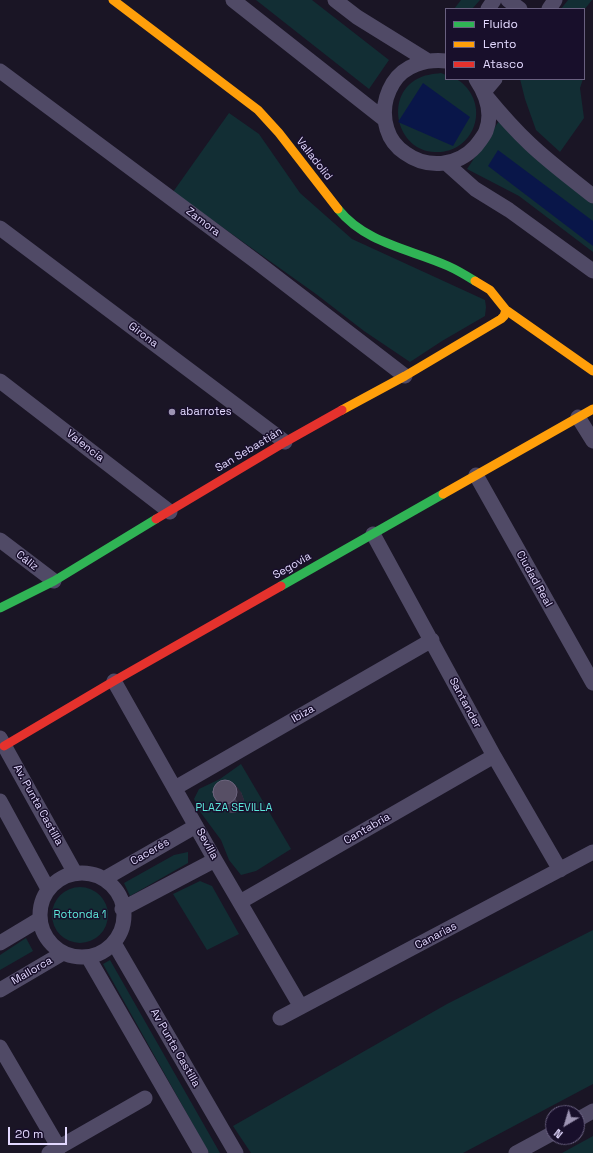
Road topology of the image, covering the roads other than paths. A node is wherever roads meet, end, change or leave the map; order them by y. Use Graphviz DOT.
graph roads {
  1 [pos="113,0"];
  2 [pos="233,0"];
  3 [pos="335,0"];
  4 [pos="508,0"];
  5 [pos="519,8"];
  6 [pos="428,61"];
  7 [pos="445,61"];
  8 [pos="0,71"];
  9 [pos="477,80"];
  10 [pos="494,80"];
  11 [pos="485,94"];
  12 [pos="384,119"];
  13 [pos="447,164"];
  14 [pos="593,196"];
  15 [pos="0,228"];
  16 [pos="593,271"];
  17 [pos="506,310"];
  18 [pos="593,371"];
  19 [pos="405,376"];
  20 [pos="0,381"];
  21 [pos="593,409"];
  22 [pos="578,417"];
  23 [pos="593,440"];
  24 [pos="285,442"];
  25 [pos="476,475"];
  26 [pos="170,512"];
  27 [pos="372,534"];
  28 [pos="0,540"];
  29 [pos="54,581"];
  30 [pos="0,608"];
  31 [pos="432,640"];
  32 [pos="114,681"];
  33 [pos="593,683"];
  34 [pos="2,742"];
  35 [pos="494,756"];
  36 [pos="175,788"];
  37 [pos="0,801"];
  38 [pos="196,826"];
  39 [pos="593,852"];
  40 [pos="215,860"];
  41 [pos="560,870"];
  42 [pos="76,873"];
  43 [pos="104,879"];
  44 [pos="48,889"];
  45 [pos="240,902"];
  46 [pos="122,909"];
  47 [pos="40,919"];
  48 [pos="0,942"];
  49 [pos="114,943"];
  50 [pos="63,953"];
  51 [pos="88,957"];
  52 [pos="0,990"];
  53 [pos="301,1007"];
  54 [pos="280,1018"];
  55 [pos="0,1047"];
  56 [pos="145,1098"];
  57 [pos="545,1137"];
  58 [pos="54,1150"];
  59 [pos="201,1153"];
  60 [pos="236,1153"];
  61 [pos="516,1153"];
  1 -- 17 [label="street, Valladolid"];
  2 -- 12 [label="street"];
  3 -- 6 [label="street"];
  4 -- 5 [label="street"];
  6 -- 7 [label="street"];
  6 -- 12 [label="street"];
  8 -- 19 [label="street, Zamora"];
  9 -- 11 [label="street"];
  10 -- 11 [label="street"];
  11 -- 13 [label="street"];
  11 -- 14 [label="street"];
  12 -- 13 [label="street"];
  13 -- 16 [label="street"];
  15 -- 24 [label="street, Girona"];
  17 -- 18 [label="street, Valladolid"];
  17 -- 19 [label="street, San Sebastián"];
  19 -- 24 [label="street, San Sebastián"];
  20 -- 26 [label="street, Valencia"];
  21 -- 22 [label="street, Segovia"];
  22 -- 23 [label="street"];
  22 -- 25 [label="street, Segovia"];
  24 -- 26 [label="street, San Sebastián"];
  25 -- 27 [label="street, Segovia"];
  25 -- 33 [label="street, Ciudad Real"];
  26 -- 29 [label="street, San Sebastián"];
  27 -- 31 [label="street, Santander"];
  27 -- 32 [label="street, Segovia"];
  28 -- 29 [label="street, Cáliz"];
  29 -- 30 [label="street, San Sebastián"];
  31 -- 35 [label="street, Santander"];
  31 -- 36 [label="street, Ibiza"];
  32 -- 34 [label="street, Segovia"];
  32 -- 36 [label="street, Sevilla"];
  34 -- 42 [label="street, Av. Punta Castilla"];
  35 -- 41 [label="street, Santander"];
  35 -- 45 [label="street, Cantabria"];
  36 -- 38 [label="street, Sevilla"];
  37 -- 44 [label="street"];
  38 -- 40 [label="street, Sevilla"];
  38 -- 43 [label="street, Cacerés"];
  39 -- 41 [label="street, Canarias"];
  40 -- 45 [label="street, Sevilla"];
  40 -- 46 [label="street"];
  41 -- 53 [label="street, Canarias"];
  42 -- 43 [label="street"];
  42 -- 44 [label="street"];
  43 -- 46 [label="street"];
  44 -- 47 [label="street"];
  45 -- 53 [label="street, Sevilla"];
  46 -- 49 [label="street"];
  47 -- 48 [label="street"];
  47 -- 50 [label="street"];
  49 -- 51 [label="street"];
  49 -- 60 [label="street, Av Punta Castilla"];
  50 -- 51 [label="street"];
  50 -- 52 [label="street, Mallorca"];
  51 -- 59 [label="street"];
  53 -- 54 [label="street, Canarias"];
  55 -- 58 [label="street"];
  56 -- 58 [label="street"];
  57 -- 61 [label="street"];
}
